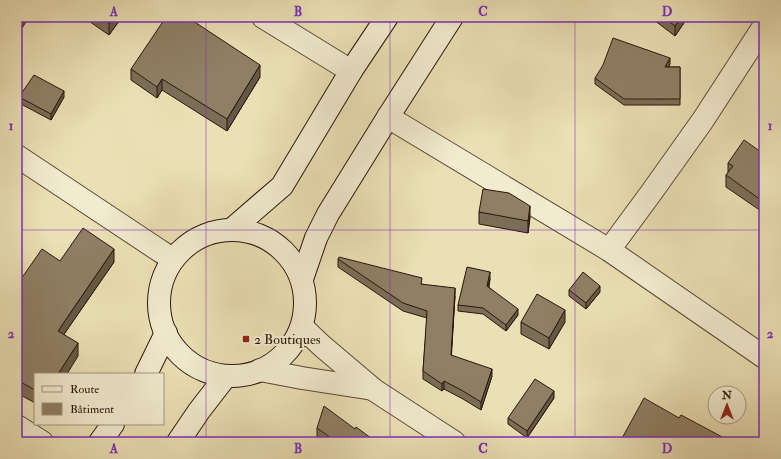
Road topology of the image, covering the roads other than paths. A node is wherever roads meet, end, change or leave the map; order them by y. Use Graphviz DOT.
graph roads {
  1 [pos="263,17"];
  2 [pos="387,17"];
  3 [pos="452,17"];
  4 [pos="764,26"];
  5 [pos="351,71"];
  6 [pos="388,117"];
  7 [pos="17,156"];
  8 [pos="231,230"];
  9 [pos="609,250"];
  10 [pos="173,259"];
  11 [pos="302,279"];
  12 [pos="302,327"];
  13 [pos="166,333"];
  14 [pos="764,357"];
  15 [pos="260,370"];
  16 [pos="146,373"];
  17 [pos="226,376"];
  18 [pos="374,390"];
  19 [pos="112,425"];
  20 [pos="17,426"];
  21 [pos="42,442"];
  22 [pos="100,442"];
  23 [pos="178,442"];
  24 [pos="454,442"];
  1 -- 5 [label="street"];
  2 -- 5 [label="street"];
  3 -- 6 [label="street"];
  4 -- 9 [label="street"];
  5 -- 8 [label="street"];
  6 -- 9 [label="street"];
  6 -- 11 [label="street"];
  7 -- 10 [label="street"];
  8 -- 10 [label="street"];
  8 -- 11 [label="street"];
  9 -- 14 [label="street"];
  10 -- 13 [label="street"];
  11 -- 12 [label="street"];
  12 -- 15 [label="street"];
  12 -- 18 [label="street"];
  13 -- 16 [label="street"];
  13 -- 17 [label="street"];
  15 -- 17 [label="street"];
  15 -- 18 [label="street"];
  17 -- 23 [label="street"];
  18 -- 24 [label="street"];
  19 -- 22 [label="street"];
  20 -- 21 [label="street"];
}
